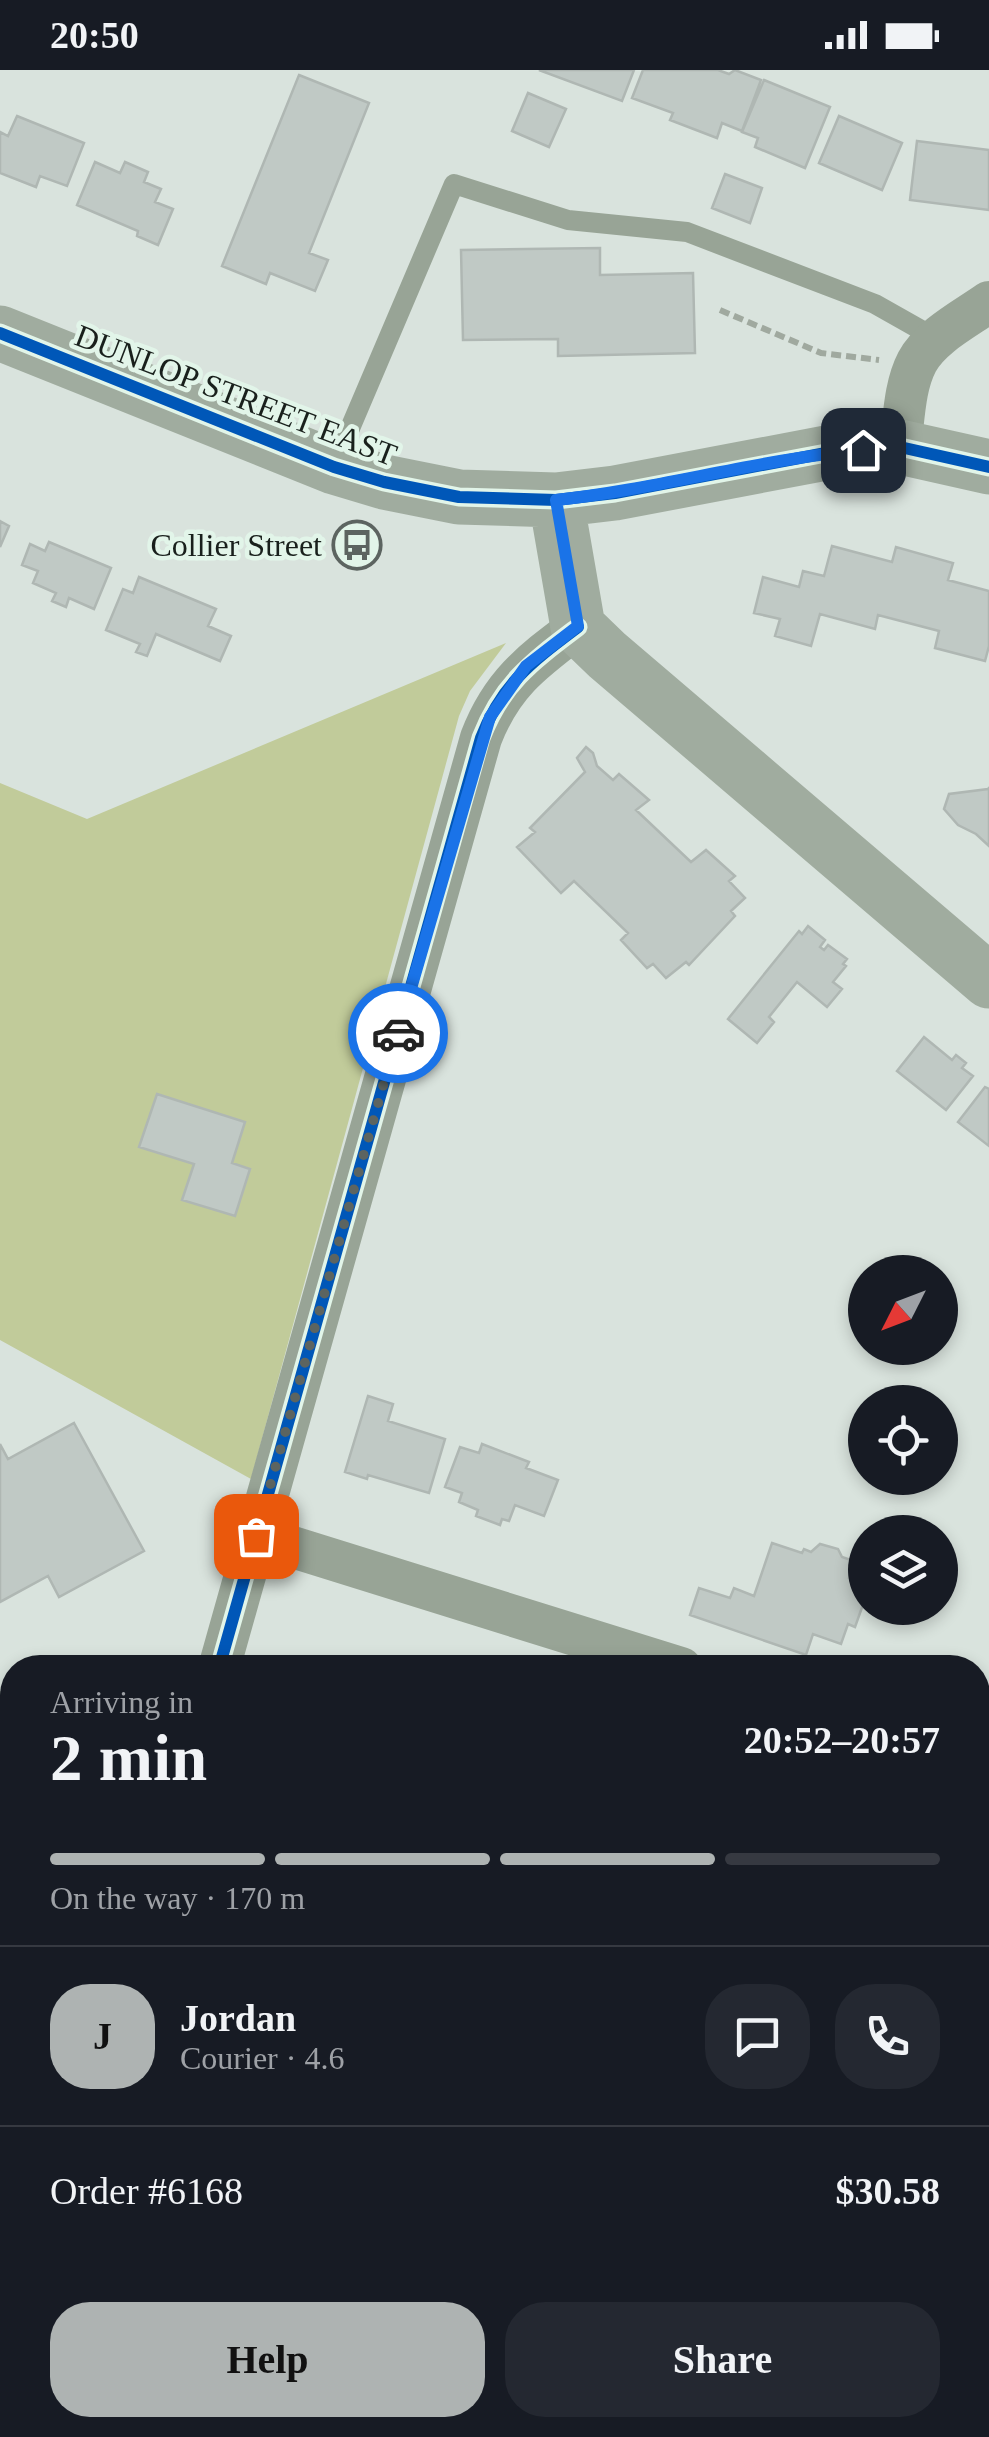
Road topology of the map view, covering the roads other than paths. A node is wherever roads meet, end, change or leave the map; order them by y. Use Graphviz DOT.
graph roads {
  1 [pos="989,302"];
  2 [pos="0,333"];
  3 [pos="937,339"];
  4 [pos="900,447"];
  5 [pos="334,467"];
  6 [pos="989,467"];
  7 [pos="556,500"];
  8 [pos="578,626"];
  9 [pos="989,980"];
  10 [pos="256,1536"];
  11 [pos="223,1655"];
  12 [pos="639,1655"];
  1 -- 3 [label="street"];
  2 -- 5 [label="main road, DUNLOP STREET EAST"];
  3 -- 4 [label="street"];
  3 -- 5 [label="lane"];
  4 -- 6 [label="main road, DUNLOP STREET EAST"];
  4 -- 7 [label="main road, DUNLOP STREET EAST"];
  5 -- 7 [label="main road, DUNLOP STREET EAST"];
  7 -- 8 [label="main road"];
  8 -- 9 [label="main road"];
  8 -- 10 [label="street"];
  10 -- 11 [label="street"];
  10 -- 12 [label="street"];
}
